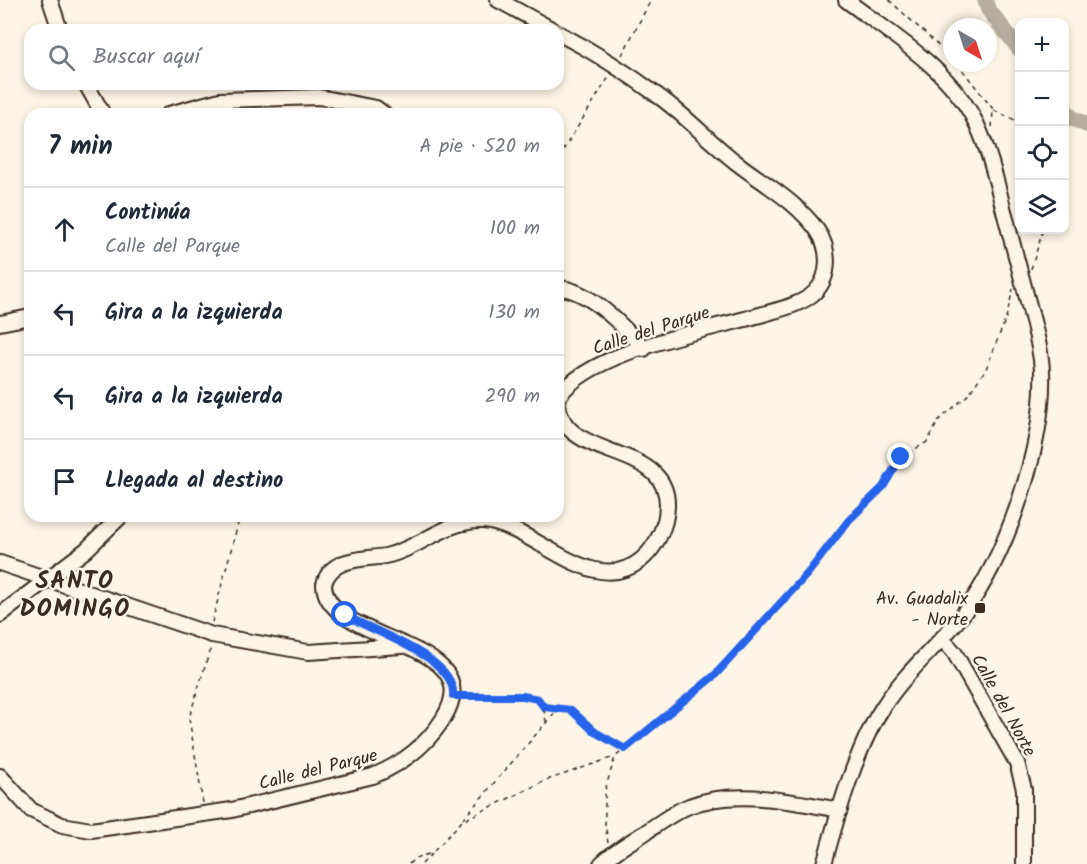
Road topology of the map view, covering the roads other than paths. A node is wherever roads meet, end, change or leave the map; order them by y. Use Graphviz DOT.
graph roads {
  1 [pos="50,0"];
  2 [pos="498,0"];
  3 [pos="846,0"];
  4 [pos="58,24"];
  5 [pos="542,24"];
  6 [pos="564,37"];
  7 [pos="89,90"];
  8 [pos="100,108"];
  9 [pos="191,108"];
  10 [pos="376,108"];
  11 [pos="564,290"];
  12 [pos="24,318"];
  13 [pos="0,323"];
  14 [pos="644,349"];
  15 [pos="564,389"];
  16 [pos="564,420"];
  17 [pos="115,522"];
  18 [pos="470,522"];
  19 [pos="480,522"];
  20 [pos="0,563"];
  21 [pos="50,579"];
  22 [pos="0,615"];
  23 [pos="942,639"];
  24 [pos="404,646"];
  25 [pos="0,776"];
  26 [pos="840,810"];
  27 [pos="605,859"];
  28 [pos="824,864"];
  29 [pos="1024,864"];
  1 -- 4 [label="street"];
  2 -- 5 [label="street"];
  3 -- 23 [label="street, bridge"];
  6 -- 14 [label="street, Calle del Parque"];
  7 -- 8 [label="street"];
  9 -- 10 [label="street"];
  11 -- 14 [label="street"];
  12 -- 13 [label="street"];
  14 -- 15 [label="street, Calle del Parque"];
  16 -- 19 [label="street, Calle del Parque"];
  17 -- 21 [label="street"];
  18 -- 24 [label="street, Calle del Parque"];
  20 -- 21 [label="street"];
  21 -- 22 [label="street"];
  21 -- 24 [label="street"];
  23 -- 26 [label="street"];
  23 -- 29 [label="street, Calle del Norte"];
  24 -- 25 [label="street, Calle del Parque"];
  26 -- 27 [label="street"];
  26 -- 28 [label="street"];
}
